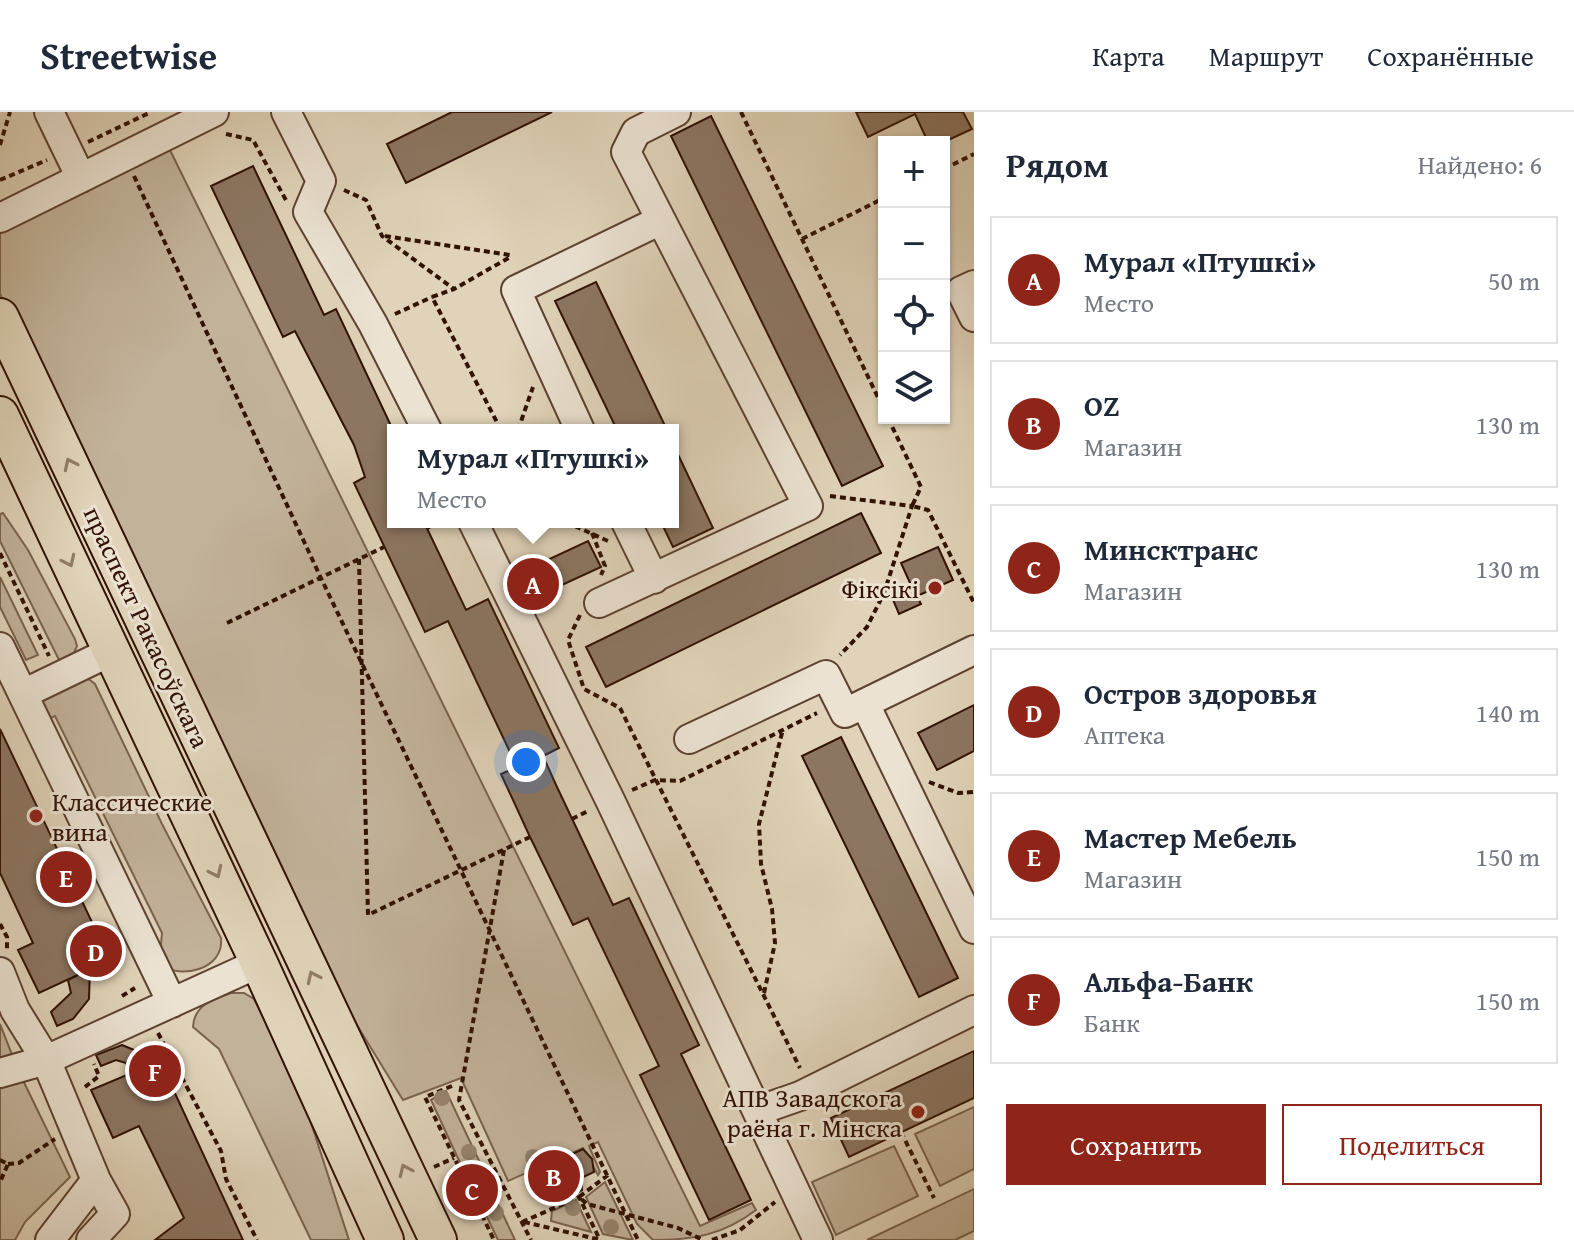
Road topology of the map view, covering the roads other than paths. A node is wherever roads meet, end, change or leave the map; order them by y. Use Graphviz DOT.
graph roads {
  1 [pos="49,112"];
  2 [pos="214,112"];
  3 [pos="286,112"];
  4 [pos="676,112"];
  5 [pos="81,178"];
  6 [pos="0,218"];
  7 [pos="659,221"];
  8 [pos="974,285"];
  9 [pos="0,317"];
  10 [pos="974,317"];
  11 [pos="0,415"];
  12 [pos="424,424"];
  13 [pos="577,424"];
  14 [pos="476,528"];
  15 [pos="629,528"];
  16 [pos="654,579"];
  17 [pos="595,595"];
  18 [pos="0,647"];
  19 [pos="974,650"];
  20 [pos="112,651"];
  21 [pos="18,684"];
  22 [pos="852,703"];
  23 [pos="689,739"];
  24 [pos="974,929"];
  25 [pos="259,963"];
  26 [pos="0,972"];
  27 [pos="172,1003"];
  28 [pos="974,1010"];
  29 [pos="46,1060"];
  30 [pos="0,1073"];
  31 [pos="757,1111"];
  32 [pos="96,1180"];
  33 [pos="50,1240"];
  34 [pos="91,1240"];
  35 [pos="385,1240"];
  36 [pos="438,1240"];
  37 [pos="818,1240"];
  1 -- 5 [label="lane"];
  2 -- 5 [label="lane"];
  3 -- 12 [label="lane"];
  4 -- 7 [label="lane"];
  5 -- 6 [label="lane"];
  7 -- 13 [label="lane"];
  7 -- 16 [label="lane"];
  8 -- 10 [label="lane"];
  36 -- 9 [label="main road, праспект Ракасоўскага, one-way"];
  11 -- 20 [label="main road, праспект Ракасоўскага, one-way"];
  14 -- 31 [label="lane"];
  15 -- 16 [label="lane"];
  16 -- 17 [label="lane"];
  18 -- 21 [label="lane"];
  19 -- 22 [label="lane"];
  20 -- 21 [label="lane"];
  20 -- 25 [label="main road, праспект Ракасоўскага, one-way"];
  21 -- 27 [label="lane"];
  22 -- 23 [label="lane"];
  22 -- 24 [label="lane"];
  25 -- 27 [label="lane"];
  25 -- 35 [label="main road, праспект Ракасоўскага"];
  26 -- 29 [label="lane"];
  27 -- 29 [label="lane"];
  28 -- 31 [label="lane"];
  29 -- 30 [label="lane"];
  29 -- 32 [label="lane"];
  31 -- 37 [label="lane"];
  32 -- 33 [label="lane"];
  32 -- 34 [label="lane"];
}
